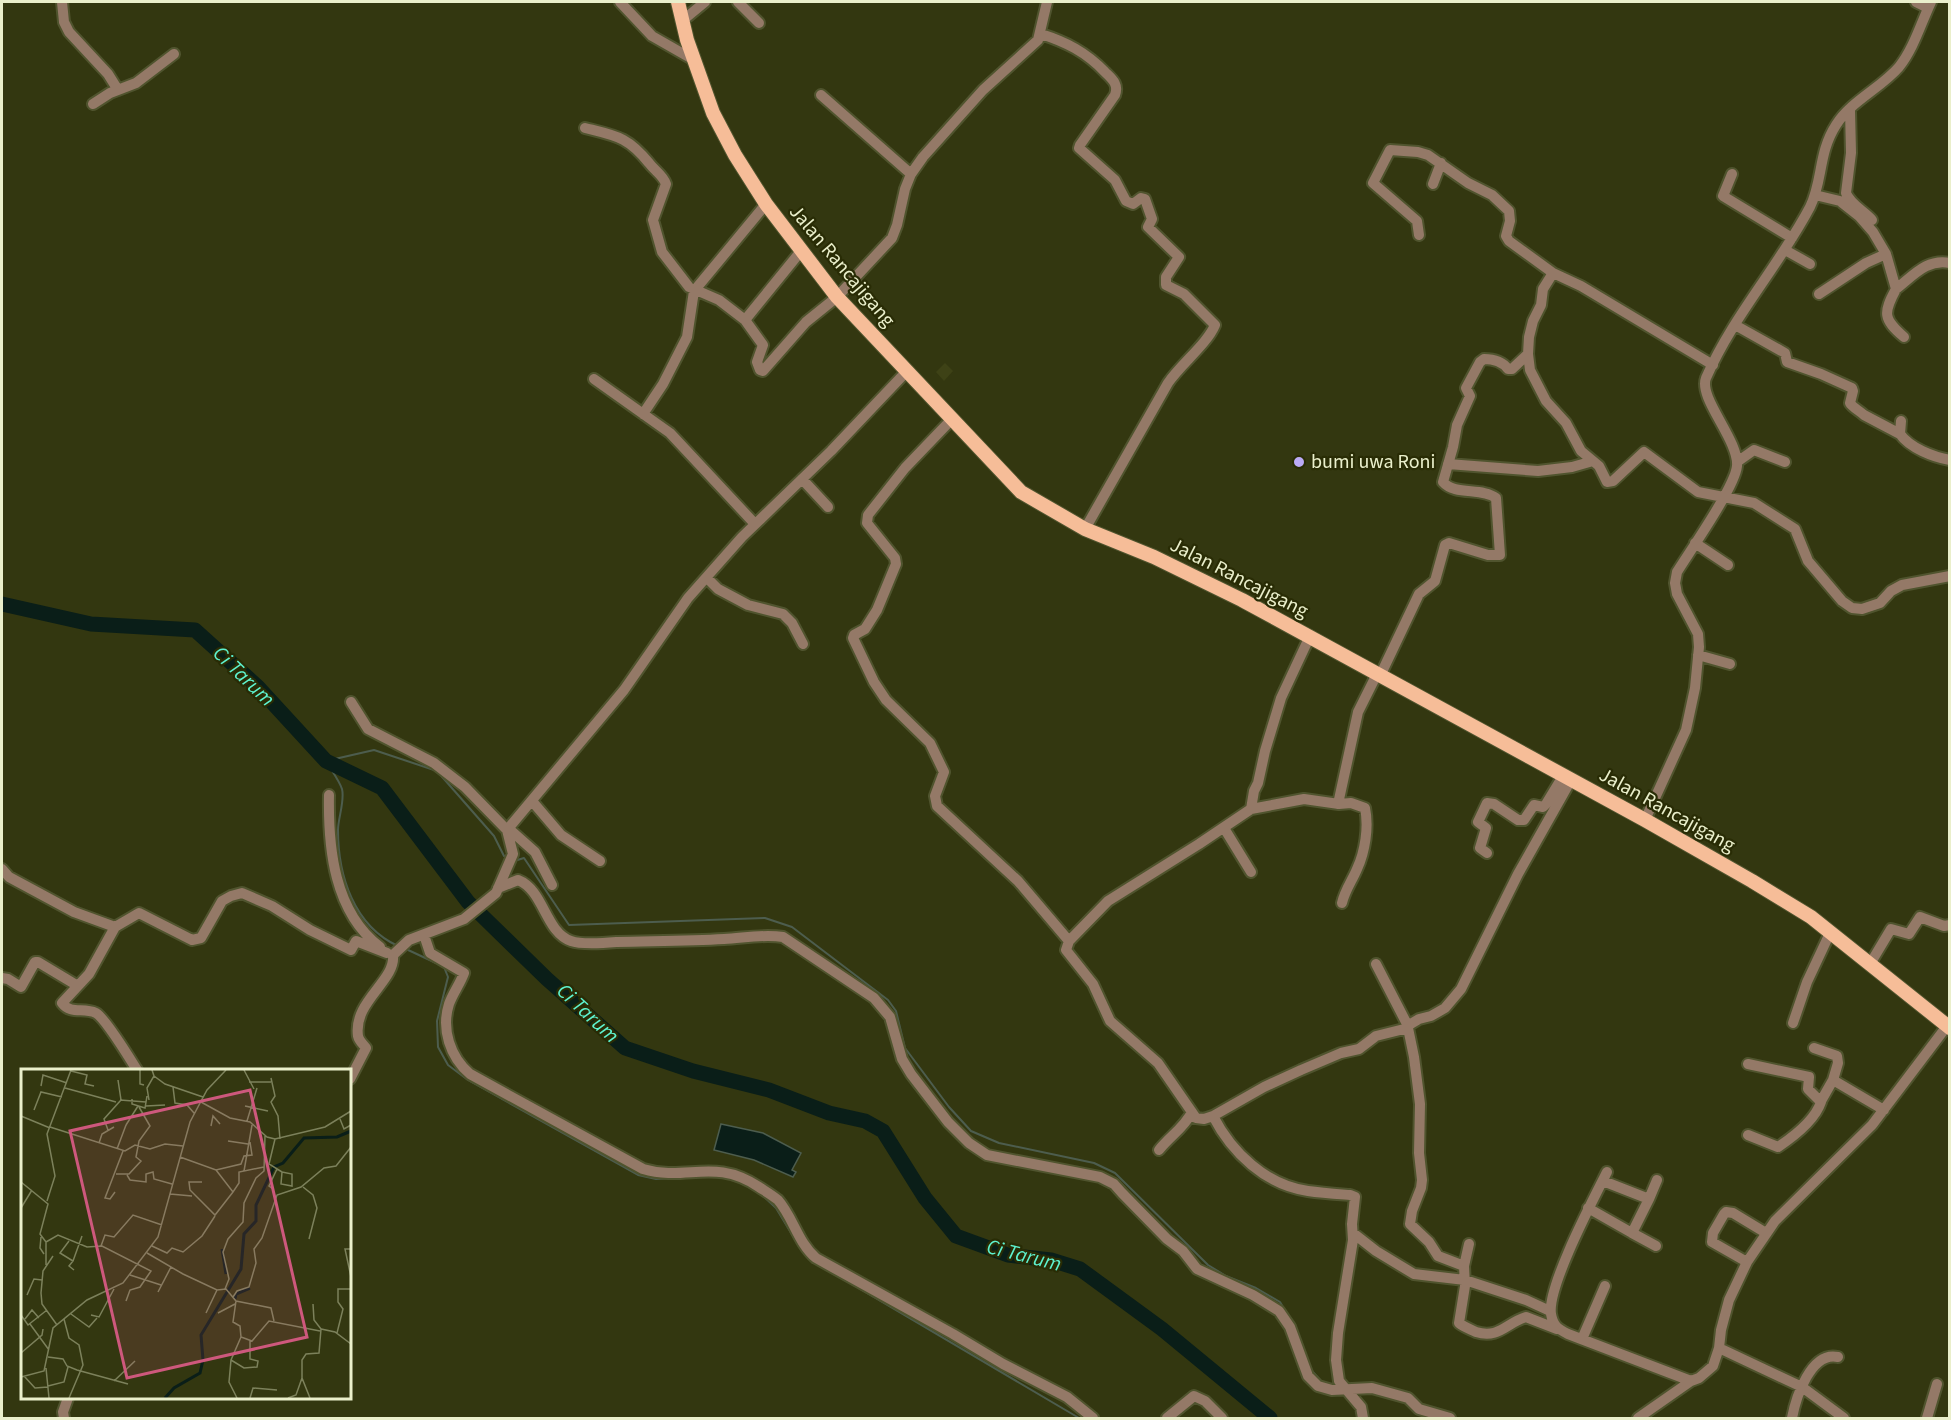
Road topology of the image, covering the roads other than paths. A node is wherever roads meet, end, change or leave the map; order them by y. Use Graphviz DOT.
graph roads {
  1 [pos="62,2"];
  2 [pos="620,2"];
  3 [pos="678,2"];
  4 [pos="705,2"];
  5 [pos="738,2"];
  6 [pos="1047,2"];
  7 [pos="1916,2"];
  8 [pos="1930,5"];
  9 [pos="682,21"];
  10 [pos="759,23"];
  11 [pos="1042,32"];
  12 [pos="174,54"];
  13 [pos="694,60"];
  14 [pos="118,90"];
  15 [pos="821,95"];
  16 [pos="93,104"];
  17 [pos="1850,110"];
  18 [pos="585,128"];
  19 [pos="1441,163"];
  20 [pos="911,174"];
  21 [pos="1732,174"];
  22 [pos="1433,184"];
  23 [pos="1815,195"];
  24 [pos="766,204"];
  25 [pos="1879,230"];
  26 [pos="1419,235"];
  27 [pos="1792,238"];
  28 [pos="1785,250"];
  29 [pos="801,251"];
  30 [pos="1886,254"];
  31 [pos="1950,263"];
  32 [pos="1810,264"];
  33 [pos="1553,273"];
  34 [pos="1896,290"];
  35 [pos="694,291"];
  36 [pos="1820,294"];
  37 [pos="837,297"];
  38 [pos="745,320"];
  39 [pos="1735,325"];
  40 [pos="1904,337"];
  41 [pos="1528,354"];
  42 [pos="1713,365"];
  43 [pos="907,371"];
  44 [pos="594,379"];
  45 [pos="643,414"];
  46 [pos="952,419"];
  47 [pos="1901,422"];
  48 [pos="1900,434"];
  49 [pos="1950,460"];
  50 [pos="1593,461"];
  51 [pos="1737,462"];
  52 [pos="1785,462"];
  53 [pos="1448,464"];
  54 [pos="802,479"];
  55 [pos="1722,498"];
  56 [pos="828,507"];
  57 [pos="755,524"];
  58 [pos="1085,529"];
  59 [pos="1695,543"];
  60 [pos="1728,565"];
  61 [pos="1950,576"];
  62 [pos="707,578"];
  63 [pos="1310,636"];
  64 [pos="803,644"];
  65 [pos="1698,655"];
  66 [pos="1730,664"];
  67 [pos="1378,675"];
  68 [pos="351,702"];
  69 [pos="1567,778"];
  70 [pos="329,795"];
  71 [pos="532,801"];
  72 [pos="1338,804"];
  73 [pos="1251,809"];
  74 [pos="1645,820"];
  75 [pos="1224,828"];
  76 [pos="507,829"];
  77 [pos="1487,853"];
  78 [pos="600,861"];
  79 [pos="2,869"];
  80 [pos="1251,872"];
  81 [pos="552,885"];
  82 [pos="498,888"];
  83 [pos="1342,903"];
  84 [pos="1950,925"];
  85 [pos="115,927"];
  86 [pos="1830,933"];
  87 [pos="424,935"];
  88 [pos="1070,941"];
  89 [pos="392,954"];
  90 [pos="1376,964"];
  91 [pos="1870,964"];
  92 [pos="2,978"];
  93 [pos="78,987"];
  94 [pos="1792,1023"];
  95 [pos="1408,1027"];
  96 [pos="1948,1027"];
  97 [pos="1814,1048"];
  98 [pos="1749,1064"];
  99 [pos="136,1069"];
  100 [pos="351,1077"];
  101 [pos="1833,1080"];
  102 [pos="1821,1101"];
  103 [pos="1884,1110"];
  104 [pos="1192,1112"];
  105 [pos="1213,1116"];
  106 [pos="1748,1135"];
  107 [pos="1159,1150"];
  108 [pos="1658,1180"];
  109 [pos="1649,1199"];
  110 [pos="1588,1208"];
  111 [pos="1353,1233"];
  112 [pos="1632,1233"];
  113 [pos="1766,1233"];
  114 [pos="1469,1244"];
  115 [pos="1656,1246"];
  116 [pos="1747,1262"];
  117 [pos="1464,1266"];
  118 [pos="1465,1280"];
  119 [pos="1605,1286"];
  120 [pos="1550,1311"];
  121 [pos="1557,1329"];
  122 [pos="1582,1339"];
  123 [pos="1719,1348"];
  124 [pos="1838,1357"];
  125 [pos="1691,1381"];
  126 [pos="1937,1384"];
  127 [pos="1802,1386"];
  128 [pos="1342,1388"];
  129 [pos="68,1399"];
  130 [pos="1363,1418"];
  131 [pos="64,1419"];
  132 [pos="1093,1419"];
  133 [pos="1167,1419"];
  134 [pos="1222,1419"];
  135 [pos="1450,1419"];
  136 [pos="1638,1419"];
  137 [pos="1792,1419"];
  138 [pos="1844,1419"];
  139 [pos="1927,1419"];
  1 -- 14 [label="street"];
  2 -- 13 [label="street"];
  3 -- 9 [label="main road, Jalan Rancajigang"];
  4 -- 9 [label="street"];
  5 -- 10 [label="street"];
  6 -- 11 [label="street"];
  7 -- 8 [label="street"];
  8 -- 17 [label="street"];
  9 -- 13 [label="main road, Jalan Rancajigang"];
  11 -- 20 [label="street"];
  11 -- 58 [label="street"];
  12 -- 14 [label="street"];
  13 -- 24 [label="main road, Jalan Rancajigang"];
  14 -- 16 [label="street"];
  15 -- 20 [label="street"];
  17 -- 23 [label="street"];
  17 -- 25 [label="street"];
  18 -- 35 [label="street"];
  19 -- 22 [label="street"];
  19 -- 26 [label="street"];
  19 -- 33 [label="street"];
  20 -- 37 [label="street"];
  21 -- 27 [label="street"];
  23 -- 27 [label="street"];
  23 -- 30 [label="street"];
  24 -- 29 [label="main road, Jalan Rancajigang"];
  24 -- 35 [label="street"];
  27 -- 28 [label="street"];
  28 -- 32 [label="street"];
  28 -- 39 [label="street"];
  29 -- 37 [label="main road, Jalan Rancajigang"];
  29 -- 38 [label="street"];
  30 -- 34 [label="street"];
  30 -- 36 [label="street"];
  31 -- 34 [label="street"];
  33 -- 41 [label="street"];
  33 -- 42 [label="street"];
  34 -- 40 [label="street"];
  35 -- 38 [label="street"];
  35 -- 45 [label="street"];
  37 -- 38 [label="street"];
  37 -- 43 [label="main road, Jalan Rancajigang"];
  39 -- 42 [label="street"];
  39 -- 48 [label="street"];
  41 -- 50 [label="street"];
  41 -- 53 [label="street"];
  42 -- 51 [label="street"];
  43 -- 46 [label="main road, Jalan Rancajigang"];
  43 -- 54 [label="street"];
  44 -- 45 [label="street"];
  45 -- 57 [label="street"];
  46 -- 58 [label="main road, Jalan Rancajigang"];
  46 -- 88 [label="street"];
  47 -- 48 [label="street"];
  48 -- 49 [label="street"];
  50 -- 53 [label="street"];
  50 -- 55 [label="street"];
  51 -- 52 [label="street"];
  51 -- 55 [label="street"];
  53 -- 67 [label="street"];
  54 -- 56 [label="street"];
  54 -- 57 [label="street"];
  55 -- 59 [label="street"];
  55 -- 61 [label="street"];
  57 -- 62 [label="street"];
  58 -- 63 [label="main road, Jalan Rancajigang"];
  59 -- 60 [label="street"];
  59 -- 65 [label="street"];
  62 -- 64 [label="street"];
  62 -- 71 [label="street"];
  63 -- 67 [label="main road, Jalan Rancajigang"];
  63 -- 73 [label="street"];
  65 -- 66 [label="street"];
  65 -- 74 [label="street"];
  67 -- 69 [label="main road, Jalan Rancajigang"];
  67 -- 72 [label="street"];
  68 -- 76 [label="street"];
  69 -- 74 [label="main road, Jalan Rancajigang"];
  69 -- 77 [label="street"];
  69 -- 95 [label="street"];
  70 -- 89 [label="street"];
  71 -- 76 [label="street"];
  71 -- 78 [label="street"];
  72 -- 73 [label="street"];
  72 -- 83 [label="street"];
  73 -- 75 [label="street"];
  74 -- 86 [label="main road, Jalan Rancajigang"];
  75 -- 80 [label="street"];
  75 -- 88 [label="street"];
  76 -- 81 [label="street"];
  76 -- 82 [label="street"];
  79 -- 85 [label="street"];
  82 -- 87 [label="street"];
  82 -- 128 [label="street"];
  84 -- 91 [label="street"];
  85 -- 89 [label="street"];
  85 -- 93 [label="street"];
  86 -- 91 [label="main road, Jalan Rancajigang"];
  86 -- 94 [label="street"];
  87 -- 89 [label="street"];
  87 -- 132 [label="street"];
  88 -- 104 [label="street"];
  89 -- 100 [label="street"];
  90 -- 95 [label="street"];
  91 -- 96 [label="main road, Jalan Rancajigang"];
  92 -- 93 [label="street"];
  93 -- 99 [label="street"];
  95 -- 105 [label="street"];
  95 -- 117 [label="street"];
  96 -- 103 [label="street"];
  97 -- 101 [label="street"];
  98 -- 102 [label="street"];
  101 -- 102 [label="street"];
  101 -- 103 [label="street"];
  102 -- 106 [label="street"];
  103 -- 113 [label="street"];
  104 -- 105 [label="street"];
  104 -- 107 [label="street"];
  105 -- 111 [label="street"];
  108 -- 109 [label="street"];
  109 -- 110 [label="street"];
  109 -- 112 [label="street"];
  110 -- 112 [label="street"];
  110 -- 120 [label="street"];
  111 -- 118 [label="street"];
  111 -- 128 [label="street"];
  112 -- 115 [label="street"];
  113 -- 116 [label="street"];
  113 -- 116 [label="street"];
  114 -- 117 [label="street"];
  116 -- 123 [label="street"];
  117 -- 118 [label="street"];
  118 -- 120 [label="street"];
  118 -- 121 [label="street"];
  119 -- 122 [label="street"];
  120 -- 121 [label="street"];
  121 -- 122 [label="street"];
  122 -- 125 [label="street"];
  123 -- 125 [label="street"];
  123 -- 127 [label="street"];
  124 -- 127 [label="street"];
  125 -- 136 [label="street"];
  126 -- 139 [label="street"];
  127 -- 137 [label="street"];
  127 -- 138 [label="street"];
  128 -- 130 [label="street"];
  128 -- 135 [label="street"];
  129 -- 131 [label="street"];
  133 -- 134 [label="street"];
}
